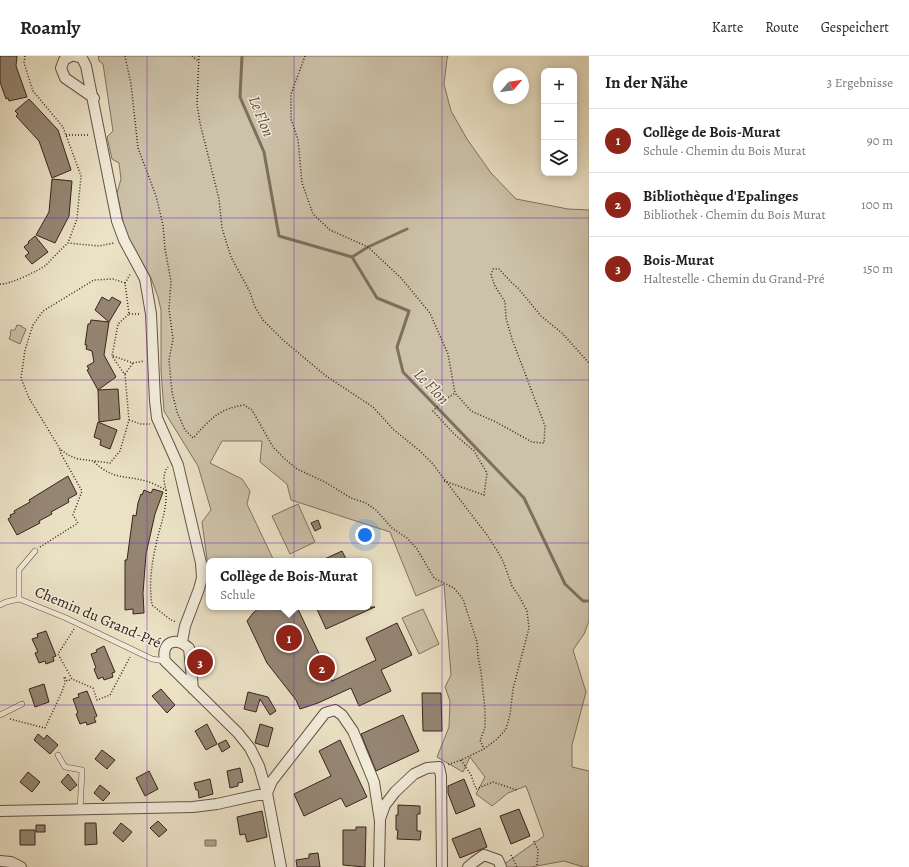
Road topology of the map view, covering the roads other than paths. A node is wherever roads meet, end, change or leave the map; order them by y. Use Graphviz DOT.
graph roads {
  1 [pos="71,56"];
  2 [pos="75,56"];
  3 [pos="94,98"];
  4 [pos="35,550"];
  5 [pos="19,599"];
  6 [pos="0,605"];
  7 [pos="182,642"];
  8 [pos="165,661"];
  9 [pos="193,689"];
  10 [pos="22,704"];
  11 [pos="0,715"];
  12 [pos="58,755"];
  13 [pos="267,793"];
  14 [pos="80,810"];
  15 [pos="0,812"];
  16 [pos="380,821"];
  17 [pos="0,861"];
  18 [pos="21,867"];
  19 [pos="281,867"];
  20 [pos="378,867"];
  21 [pos="442,867"];
  22 [pos="468,867"];
  23 [pos="501,867"];
  1 -- 3 [label="street"];
  2 -- 3 [label="street"];
  3 -- 7 [label="street"];
  4 -- 5 [label="lane, Chemin du Grand-Pré"];
  5 -- 6 [label="lane, Chemin du Grand-Pré"];
  5 -- 8 [label="lane, Chemin du Grand-Pré"];
  7 -- 8 [label="street, Chemin du Grand-Pré"];
  7 -- 9 [label="street, Chemin du Grand-Pré"];
  8 -- 9 [label="street, Chemin du Grand-Pré"];
  9 -- 13 [label="street, Chemin du Grand-Pré"];
  10 -- 11 [label="lane"];
  12 -- 14 [label="lane"];
  13 -- 14 [label="street"];
  13 -- 16 [label="street"];
  13 -- 19 [label="street, Chemin du Grand-Pré"];
  14 -- 15 [label="street"];
  16 -- 20 [label="street"];
  16 -- 21 [label="street"];
  17 -- 18 [label="street"];
  22 -- 23 [label="street"];
}
